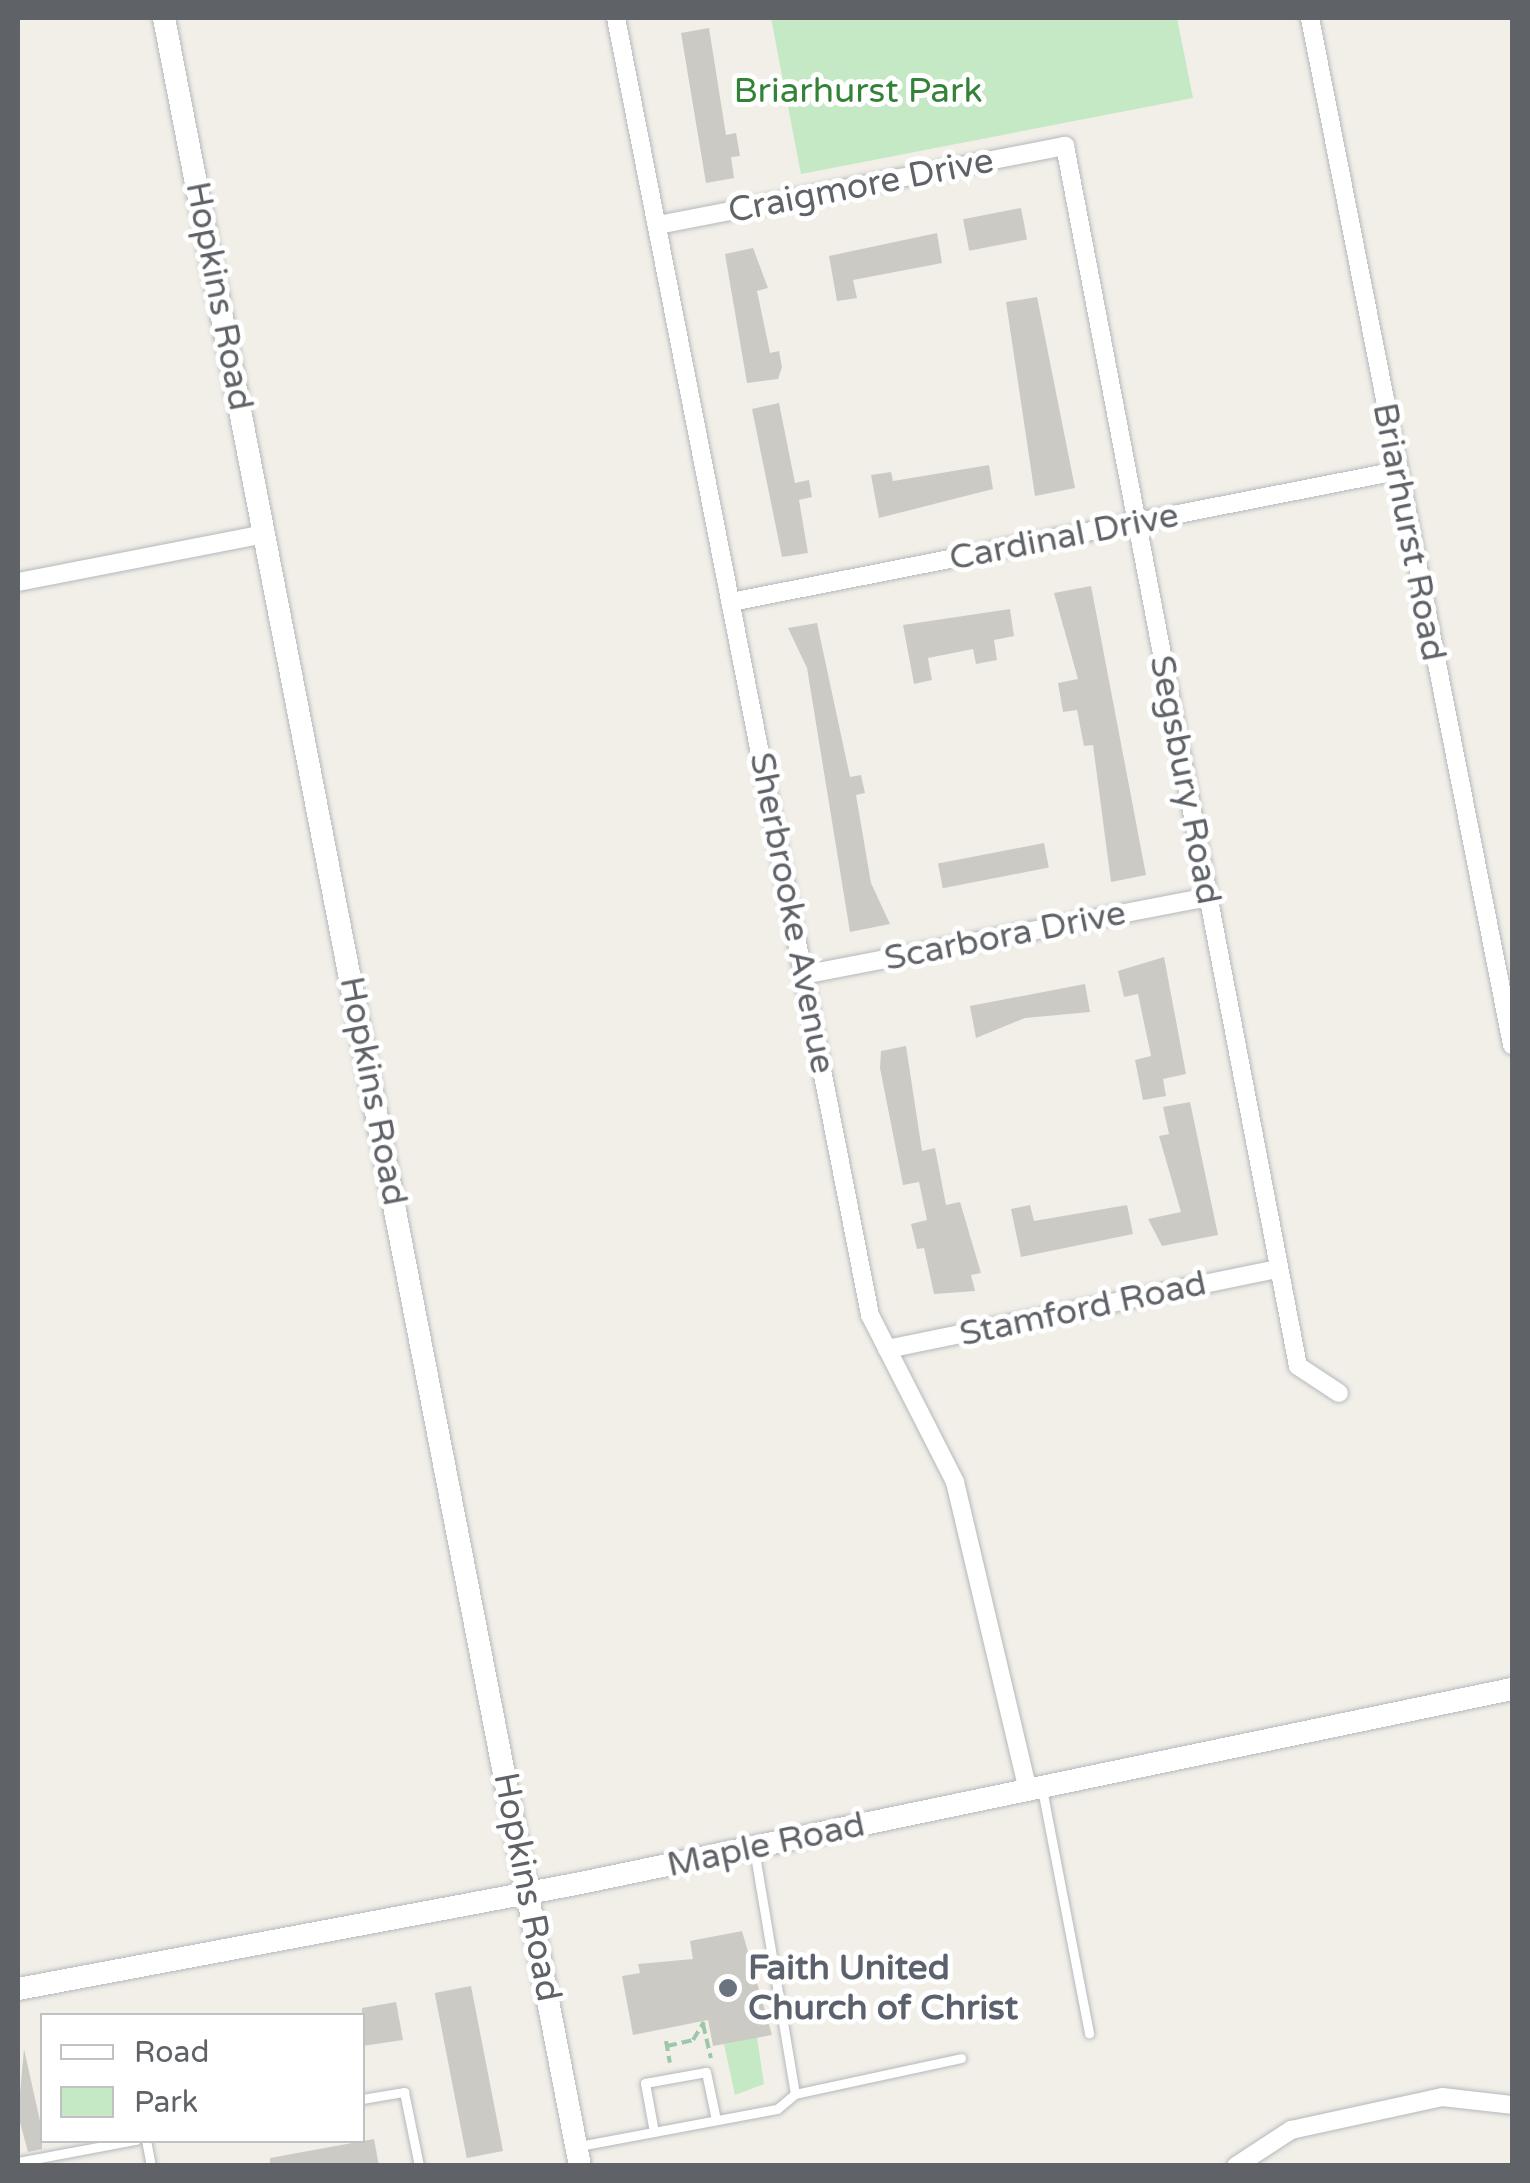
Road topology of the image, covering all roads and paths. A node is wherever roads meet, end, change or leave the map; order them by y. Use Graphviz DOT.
graph roads {
  1 [pos="164,18"];
  2 [pos="616,18"];
  3 [pos="1310,18"];
  4 [pos="1065,146"];
  5 [pos="658,225"];
  6 [pos="1397,471"];
  7 [pos="1136,522"];
  8 [pos="266,534"];
  9 [pos="18,582"];
  10 [pos="731,602"];
  11 [pos="1208,897"];
  12 [pos="803,975"];
  13 [pos="1512,1045"];
  14 [pos="1278,1269"];
  15 [pos="887,1349"];
  16 [pos="1339,1393"];
  17 [pos="1512,1689"];
  18 [pos="1034,1788"];
  19 [pos="754,1847"];
  20 [pos="529,1894"];
  21 [pos="18,1989"];
  22 [pos="1089,2034"];
  23 [pos="710,2058"];
  24 [pos="961,2058"];
  25 [pos="674,2078"];
  26 [pos="795,2094"];
  27 [pos="365,2098"];
  28 [pos="1512,2105"];
  29 [pos="716,2120"];
  30 [pos="654,2132"];
  31 [pos="120,2143"];
  32 [pos="578,2156"];
  33 [pos="18,2162"];
  34 [pos="418,2166"];
  35 [pos="1236,2166"];
  1 -- 8 [label="street, Hopkins Road"];
  2 -- 5 [label="street, Sherbrooke Avenue"];
  3 -- 6 [label="street, Briarhurst Road"];
  4 -- 5 [label="street, Craigmore Drive"];
  4 -- 7 [label="street, Segsbury Road"];
  5 -- 10 [label="street, Sherbrooke Avenue"];
  6 -- 7 [label="street, Cardinal Drive"];
  6 -- 13 [label="street, Briarhurst Road"];
  7 -- 10 [label="street, Cardinal Drive"];
  7 -- 11 [label="street, Segsbury Road"];
  8 -- 9 [label="street"];
  8 -- 20 [label="street, Hopkins Road"];
  10 -- 12 [label="street, Sherbrooke Avenue"];
  11 -- 12 [label="street, Scarbora Drive"];
  11 -- 14 [label="street, Segsbury Road"];
  12 -- 15 [label="street, Sherbrooke Avenue"];
  14 -- 15 [label="street, Stamford Road"];
  14 -- 16 [label="street, Segsbury Road"];
  15 -- 18 [label="street, Sherbrooke Avenue"];
  17 -- 18 [label="street, Maple Road"];
  18 -- 19 [label="street, Maple Road"];
  18 -- 22 [label="lane"];
  19 -- 20 [label="street, Maple Road"];
  19 -- 26 [label="lane"];
  20 -- 21 [label="street, Maple Road"];
  20 -- 32 [label="street, Hopkins Road"];
  23 -- 25 [label="path"];
  24 -- 26 [label="lane"];
  25 -- 29 [label="lane"];
  25 -- 30 [label="lane"];
  26 -- 29 [label="lane"];
  27 -- 34 [label="lane"];
  28 -- 35 [label="street"];
  29 -- 30 [label="lane"];
  30 -- 32 [label="lane"];
  31 -- 33 [label="lane"];
}
